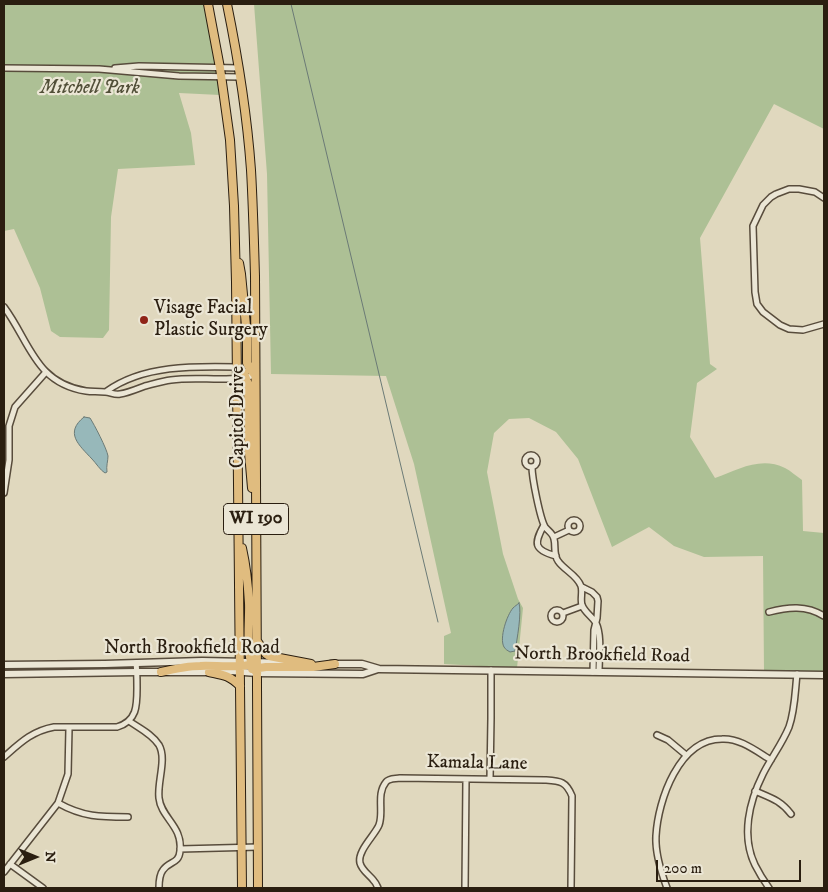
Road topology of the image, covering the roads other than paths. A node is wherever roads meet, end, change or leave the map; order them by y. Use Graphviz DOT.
graph roads {
  1 [pos="208,4"];
  2 [pos="226,4"];
  3 [pos="4,68"];
  4 [pos="220,68"];
  5 [pos="239,68"];
  6 [pos="99,69"];
  7 [pos="221,77"];
  8 [pos="240,77"];
  9 [pos="824,198"];
  10 [pos="235,242"];
  11 [pos="4,307"];
  12 [pos="824,324"];
  13 [pos="237,366"];
  14 [pos="170,370"];
  15 [pos="46,372"];
  16 [pos="255,375"];
  17 [pos="246,378"];
  18 [pos="237,379"];
  19 [pos="170,380"];
  20 [pos="107,391"];
  21 [pos="532,467"];
  22 [pos="4,493"];
  23 [pos="544,525"];
  24 [pos="238,526"];
  25 [pos="256,530"];
  26 [pos="569,530"];
  27 [pos="554,537"];
  28 [pos="556,556"];
  29 [pos="582,587"];
  30 [pos="582,606"];
  31 [pos="769,612"];
  32 [pos="563,614"];
  33 [pos="824,616"];
  34 [pos="595,621"];
  35 [pos="256,640"];
  36 [pos="136,663"];
  37 [pos="311,664"];
  38 [pos="335,664"];
  39 [pos="4,665"];
  40 [pos="240,666"];
  41 [pos="254,666"];
  42 [pos="379,669"];
  43 [pos="490,670"];
  44 [pos="137,672"];
  45 [pos="161,672"];
  46 [pos="209,672"];
  47 [pos="596,672"];
  48 [pos="4,674"];
  49 [pos="796,674"];
  50 [pos="824,675"];
  51 [pos="240,686"];
  52 [pos="129,720"];
  53 [pos="69,728"];
  54 [pos="657,735"];
  55 [pos="686,755"];
  56 [pos="4,757"];
  57 [pos="771,760"];
  58 [pos="466,779"];
  59 [pos="490,779"];
  60 [pos="756,790"];
  61 [pos="58,803"];
  62 [pos="791,814"];
  63 [pos="128,818"];
  64 [pos="258,847"];
  65 [pos="242,848"];
  66 [pos="180,849"];
  67 [pos="10,864"];
  68 [pos="4,872"];
  69 [pos="43,888"];
  70 [pos="159,888"];
  71 [pos="242,888"];
  72 [pos="258,888"];
  73 [pos="378,888"];
  74 [pos="465,888"];
  75 [pos="571,888"];
  76 [pos="667,888"];
  77 [pos="769,888"];
  1 -- 4 [label="main road, Capitol Drive / WI 190"];
  2 -- 5 [label="main road, Capitol Drive / WI 190"];
  3 -- 6 [label="street"];
  4 -- 5 [label="street"];
  4 -- 6 [label="street"];
  4 -- 7 [label="main road, Capitol Drive / WI 190"];
  5 -- 8 [label="main road, Capitol Drive / WI 190"];
  6 -- 7 [label="street"];
  7 -- 8 [label="street"];
  7 -- 10 [label="main road, Capitol Drive / WI 190"];
  8 -- 16 [label="main road, Capitol Drive / WI 190"];
  9 -- 12 [label="street"];
  10 -- 13 [label="main road, Capitol Drive / WI 190"];
  10 -- 16 [label="main road"];
  11 -- 15 [label="street"];
  13 -- 14 [label="street"];
  13 -- 16 [label="street"];
  13 -- 17 [label="main road"];
  13 -- 18 [label="main road, WI 190"];
  14 -- 19 [label="street"];
  14 -- 20 [label="street"];
  15 -- 20 [label="street"];
  15 -- 22 [label="street"];
  16 -- 17 [label="street"];
  16 -- 25 [label="main road, Capitol Drive / WI 190"];
  17 -- 18 [label="street"];
  17 -- 25 [label="main road"];
  18 -- 19 [label="street"];
  18 -- 24 [label="main road, Capitol Drive / WI 190"];
  19 -- 20 [label="street"];
  21 -- 23 [label="street"];
  23 -- 27 [label="street"];
  23 -- 28 [label="street"];
  24 -- 40 [label="main road, Capitol Drive / WI 190"];
  24 -- 41 [label="main road"];
  25 -- 35 [label="main road, Capitol Drive / WI 190"];
  26 -- 27 [label="street"];
  27 -- 28 [label="street"];
  28 -- 29 [label="street"];
  29 -- 30 [label="street"];
  29 -- 34 [label="street"];
  30 -- 32 [label="street"];
  30 -- 34 [label="street"];
  31 -- 33 [label="street"];
  34 -- 47 [label="street"];
  35 -- 37 [label="main road"];
  35 -- 41 [label="main road, Capitol Drive / WI 190"];
  36 -- 39 [label="street, North Brookfield Road"];
  36 -- 40 [label="street, North Brookfield Road"];
  36 -- 44 [label="street"];
  37 -- 38 [label="street, North Brookfield Road"];
  37 -- 41 [label="street, North Brookfield Road"];
  38 -- 41 [label="main road"];
  38 -- 42 [label="street, North Brookfield Road"];
  40 -- 41 [label="main road"];
  40 -- 45 [label="main road"];
  40 -- 46 [label="street, North Brookfield Road"];
  40 -- 51 [label="main road, Capitol Drive / WI 190"];
  41 -- 42 [label="street, North Brookfield Road"];
  41 -- 64 [label="main road, Capitol Drive / WI 190"];
  42 -- 43 [label="street, North Brookfield Road"];
  43 -- 47 [label="street, North Brookfield Road"];
  43 -- 59 [label="street"];
  44 -- 45 [label="street, North Brookfield Road"];
  44 -- 48 [label="street, North Brookfield Road"];
  44 -- 52 [label="street"];
  45 -- 46 [label="street, North Brookfield Road"];
  46 -- 51 [label="main road"];
  47 -- 49 [label="street, North Brookfield Road"];
  49 -- 50 [label="street, North Brookfield Road"];
  49 -- 57 [label="street"];
  51 -- 65 [label="main road, Capitol Drive / WI 190"];
  52 -- 53 [label="street"];
  52 -- 66 [label="street"];
  53 -- 56 [label="street"];
  53 -- 61 [label="street"];
  54 -- 55 [label="street"];
  55 -- 57 [label="street"];
  55 -- 76 [label="street"];
  57 -- 60 [label="street"];
  58 -- 59 [label="street, Kamala Lane"];
  58 -- 73 [label="street, Kamala Lane"];
  58 -- 74 [label="street"];
  59 -- 75 [label="street, Kamala Lane"];
  60 -- 62 [label="street"];
  60 -- 77 [label="street"];
  61 -- 63 [label="street"];
  61 -- 67 [label="street"];
  64 -- 65 [label="street"];
  64 -- 72 [label="main road, WI 190"];
  65 -- 66 [label="street"];
  65 -- 71 [label="main road, Capitol Drive / WI 190"];
  66 -- 70 [label="street"];
  67 -- 68 [label="street"];
  67 -- 69 [label="street"];
}
